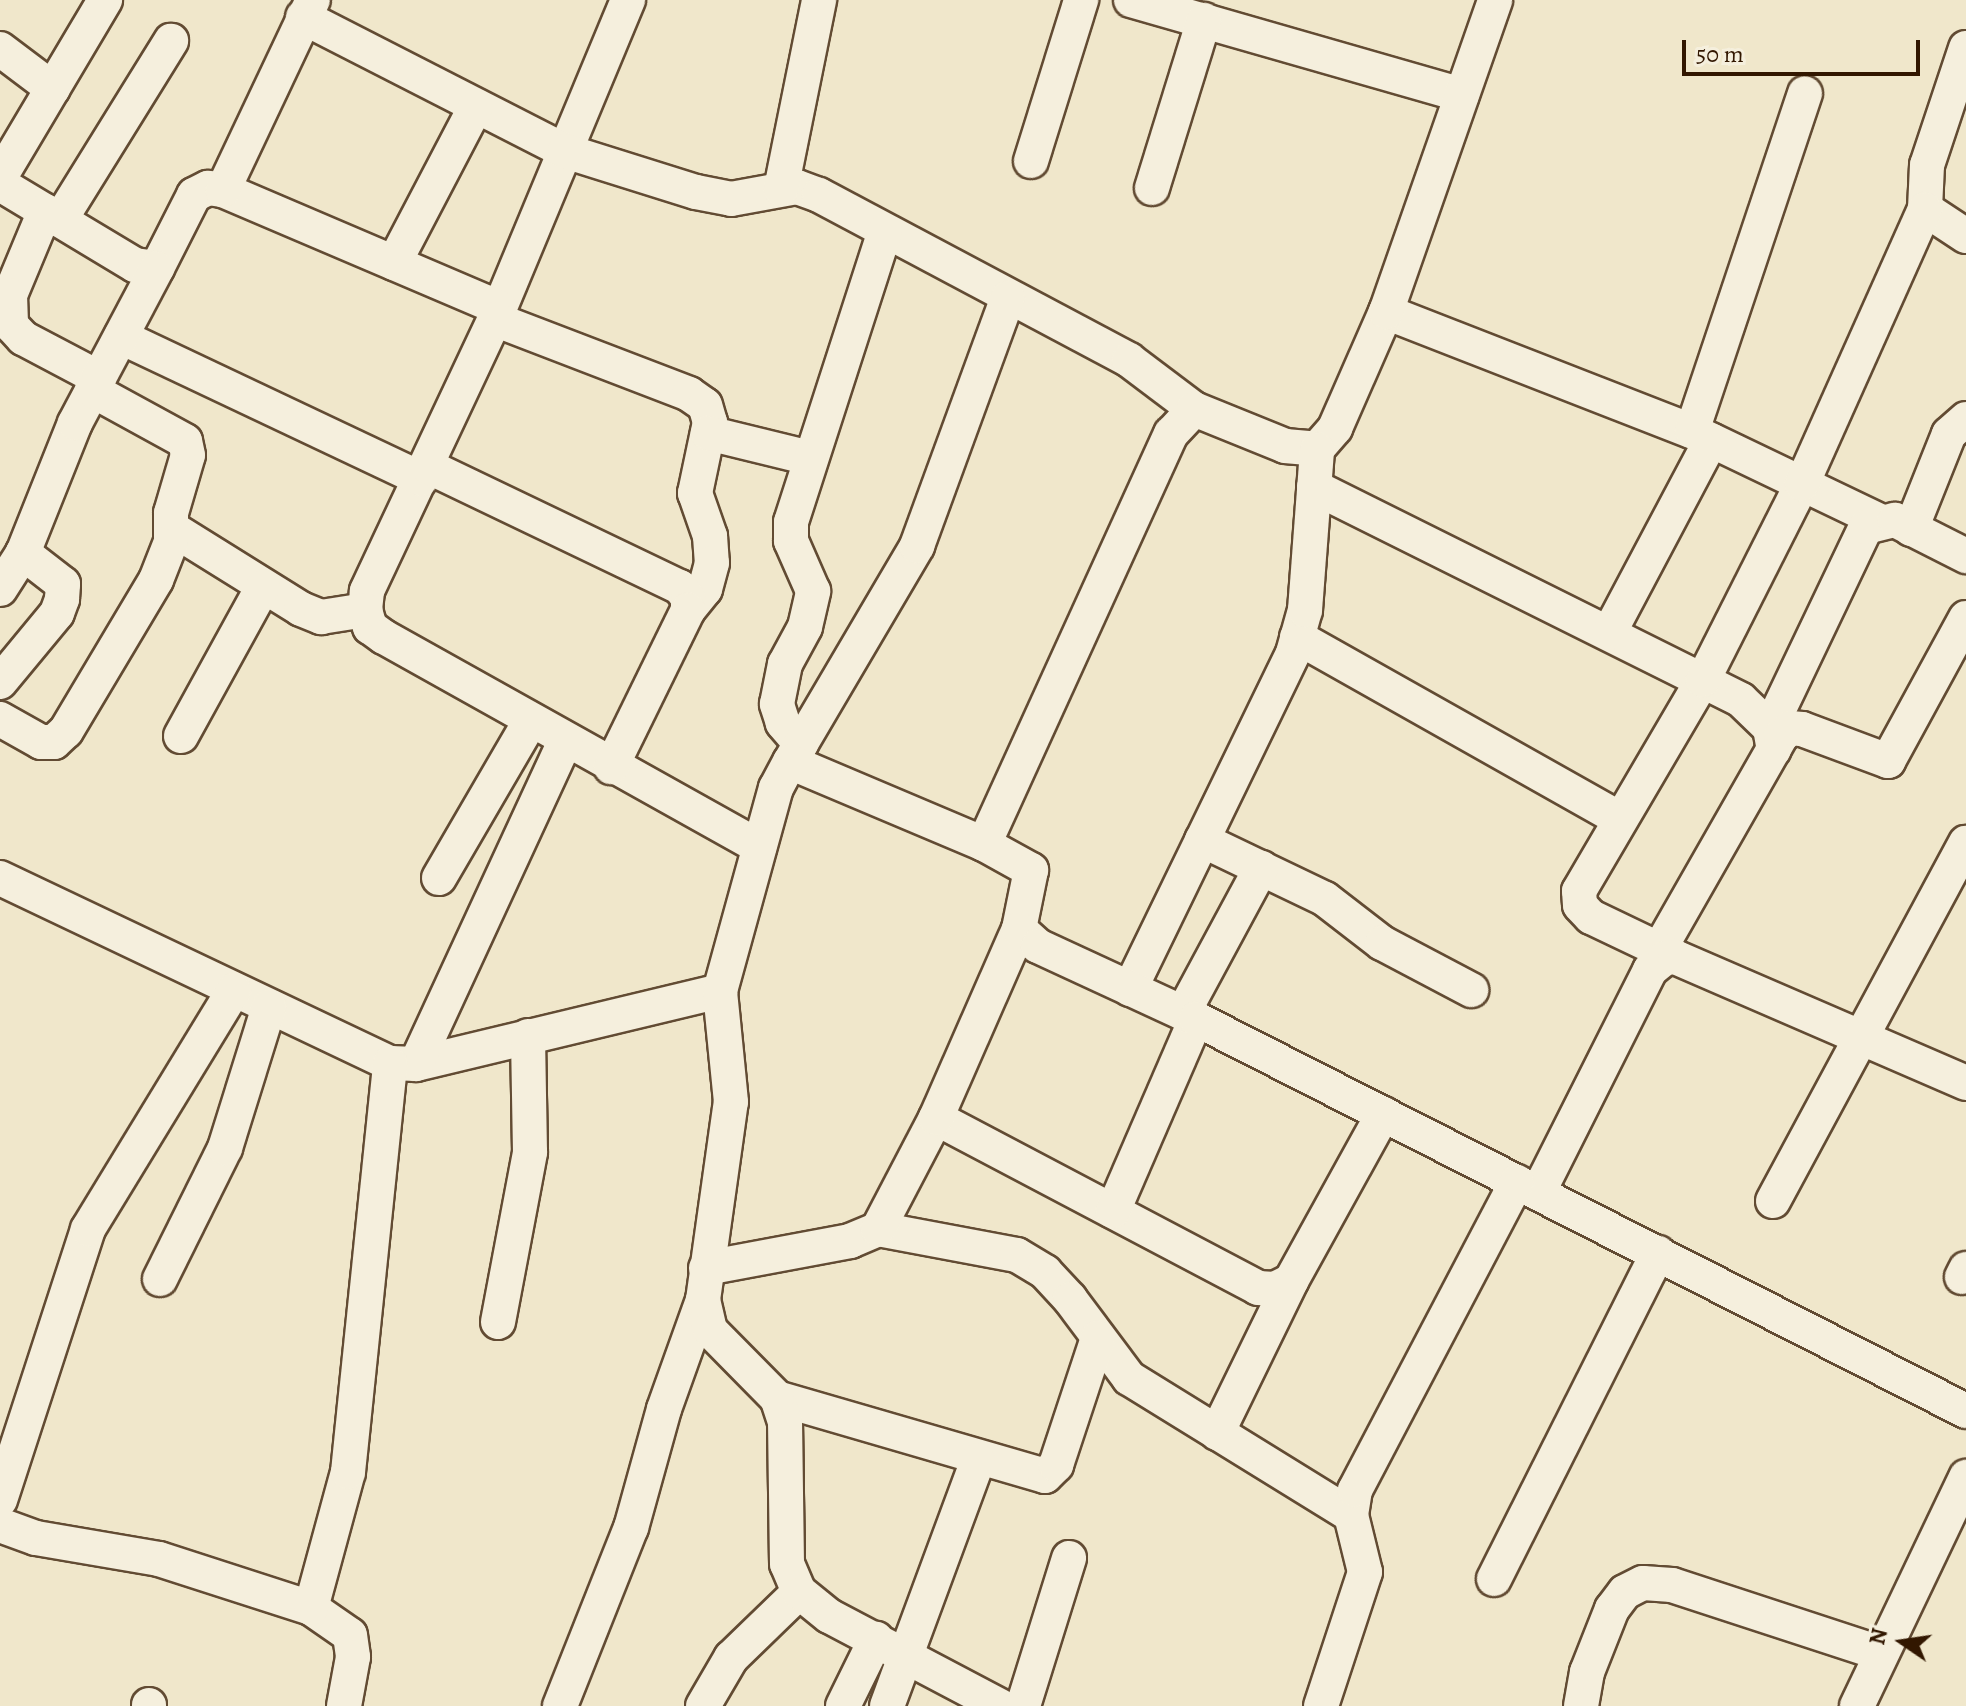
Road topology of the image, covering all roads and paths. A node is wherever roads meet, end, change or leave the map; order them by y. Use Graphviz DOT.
graph roads {
  1 [pos="105,0"];
  2 [pos="819,0"];
  3 [pos="1081,0"];
  4 [pos="1131,0"];
  5 [pos="1495,0"];
  6 [pos="618,4"];
  7 [pos="308,9"];
  8 [pos="1204,20"];
  9 [pos="171,41"];
  10 [pos="1966,48"];
  11 [pos="0,49"];
  12 [pos="53,89"];
  13 [pos="1805,93"];
  14 [pos="1462,95"];
  15 [pos="476,106"];
  16 [pos="565,151"];
  17 [pos="1031,161"];
  18 [pos="0,177"];
  19 [pos="0,184"];
  20 [pos="1152,188"];
  21 [pos="781,189"];
  22 [pos="223,190"];
  23 [pos="1925,209"];
  24 [pos="52,216"];
  25 [pos="885,231"];
  26 [pos="1966,236"];
  27 [pos="394,263"];
  28 [pos="157,268"];
  29 [pos="1008,298"];
  30 [pos="1386,312"];
  31 [pos="497,314"];
  32 [pos="121,337"];
  33 [pos="95,384"];
  34 [pos="1194,409"];
  35 [pos="1966,419"];
  36 [pos="708,433"];
  37 [pos="1701,436"];
  38 [pos="1317,449"];
  39 [pos="810,458"];
  40 [pos="424,472"];
  41 [pos="1802,484"];
  42 [pos="1314,487"];
  43 [pos="1878,520"];
  44 [pos="171,528"];
  45 [pos="1911,529"];
  46 [pos="23,553"];
  47 [pos="1966,556"];
  48 [pos="263,587"];
  49 [pos="0,589"];
  50 [pos="365,610"];
  51 [pos="688,610"];
  52 [pos="1966,618"];
  53 [pos="1609,633"];
  54 [pos="1297,637"];
  55 [pos="1703,680"];
  56 [pos="0,682"];
  57 [pos="0,719"];
  58 [pos="531,720"];
  59 [pos="181,736"];
  60 [pos="1772,739"];
  61 [pos="566,740"];
  62 [pos="796,753"];
  63 [pos="611,767"];
  64 [pos="1620,819"];
  65 [pos="1202,840"];
  66 [pos="1966,843"];
  67 [pos="984,844"];
  68 [pos="759,847"];
  69 [pos="1261,868"];
  70 [pos="0,878"];
  71 [pos="439,878"];
  72 [pos="1019,929"];
  73 [pos="1667,953"];
  74 [pos="1130,989"];
  75 [pos="234,990"];
  76 [pos="1471,990"];
  77 [pos="720,991"];
  78 [pos="269,1007"];
  79 [pos="1190,1016"];
  80 [pos="528,1036"];
  81 [pos="1863,1038"];
  82 [pos="403,1064"];
  83 [pos="1966,1083"];
  84 [pos="1383,1114"];
  85 [pos="936,1118"];
  86 [pos="1528,1187"];
  87 [pos="1773,1201"];
  88 [pos="1113,1211"];
  89 [pos="878,1229"];
  90 [pos="1658,1253"];
  91 [pos="160,1279"];
  92 [pos="1291,1281"];
  93 [pos="705,1284"];
  94 [pos="498,1322"];
  95 [pos="1098,1338"];
  96 [pos="777,1398"];
  97 [pos="1966,1411"];
  98 [pos="1217,1433"];
  99 [pos="978,1460"];
  100 [pos="1966,1477"];
  101 [pos="0,1500"];
  102 [pos="1351,1515"];
  103 [pos="0,1525"];
  104 [pos="1069,1558"];
  105 [pos="1494,1579"];
  106 [pos="799,1592"];
  107 [pos="311,1608"];
  108 [pos="876,1639"];
  109 [pos="1880,1653"];
  110 [pos="909,1656"];
  111 [pos="982,1702"];
  112 [pos="1864,1704"];
  113 [pos="344,1706"];
  114 [pos="560,1706"];
  115 [pos="703,1706"];
  116 [pos="843,1706"];
  117 [pos="887,1706"];
  118 [pos="1023,1706"];
  119 [pos="1321,1706"];
  120 [pos="1581,1706"];
  1 -- 12 [label="street"];
  2 -- 21 [label="street"];
  3 -- 17 [label="street"];
  4 -- 8 [label="street"];
  5 -- 14 [label="street"];
  6 -- 16 [label="street"];
  7 -- 15 [label="street"];
  7 -- 22 [label="street"];
  8 -- 14 [label="street"];
  8 -- 20 [label="street"];
  9 -- 24 [label="street"];
  10 -- 23 [label="street"];
  11 -- 12 [label="street"];
  12 -- 18 [label="street"];
  13 -- 37 [label="street"];
  14 -- 30 [label="street"];
  15 -- 16 [label="street"];
  15 -- 27 [label="street"];
  16 -- 21 [label="street"];
  16 -- 31 [label="street"];
  19 -- 24 [label="street"];
  21 -- 25 [label="street"];
  22 -- 27 [label="street"];
  22 -- 28 [label="street"];
  23 -- 26 [label="street"];
  23 -- 41 [label="street"];
  24 -- 28 [label="street"];
  24 -- 33 [label="street"];
  25 -- 29 [label="street"];
  25 -- 39 [label="street"];
  27 -- 31 [label="street"];
  28 -- 32 [label="street"];
  29 -- 34 [label="street"];
  29 -- 62 [label="street"];
  30 -- 37 [label="street"];
  30 -- 38 [label="street"];
  31 -- 36 [label="street"];
  31 -- 40 [label="street"];
  32 -- 33 [label="street"];
  32 -- 40 [label="street"];
  33 -- 44 [label="street"];
  33 -- 46 [label="street"];
  34 -- 38 [label="street"];
  34 -- 67 [label="street"];
  35 -- 45 [label="street"];
  36 -- 39 [label="street"];
  36 -- 51 [label="street"];
  37 -- 41 [label="street"];
  37 -- 53 [label="street"];
  38 -- 42 [label="street"];
  39 -- 62 [label="street"];
  40 -- 50 [label="street"];
  40 -- 51 [label="street"];
  41 -- 43 [label="street"];
  41 -- 55 [label="street"];
  42 -- 53 [label="street"];
  42 -- 54 [label="street"];
  43 -- 45 [label="street"];
  43 -- 60 [label="street"];
  44 -- 48 [label="street"];
  44 -- 57 [label="street"];
  45 -- 47 [label="street"];
  46 -- 49 [label="street"];
  46 -- 56 [label="street"];
  48 -- 50 [label="street"];
  48 -- 59 [label="street"];
  50 -- 58 [label="street"];
  51 -- 63 [label="street"];
  52 -- 60 [label="street"];
  53 -- 55 [label="street"];
  54 -- 64 [label="street"];
  54 -- 65 [label="street"];
  55 -- 60 [label="street"];
  55 -- 64 [label="street"];
  58 -- 61 [label="street"];
  58 -- 71 [label="street"];
  60 -- 73 [label="street"];
  61 -- 63 [label="street"];
  61 -- 82 [label="street"];
  62 -- 67 [label="street"];
  62 -- 68 [label="street"];
  63 -- 68 [label="street"];
  64 -- 73 [label="street"];
  65 -- 69 [label="street"];
  65 -- 74 [label="street"];
  66 -- 81 [label="street"];
  67 -- 72 [label="street"];
  68 -- 77 [label="street"];
  69 -- 76 [label="street"];
  69 -- 79 [label="street"];
  70 -- 75 [label="street"];
  72 -- 74 [label="street"];
  72 -- 85 [label="street"];
  73 -- 81 [label="street"];
  73 -- 86 [label="street"];
  74 -- 79 [label="street"];
  75 -- 78 [label="street"];
  75 -- 101 [label="street"];
  77 -- 80 [label="street"];
  77 -- 93 [label="street"];
  78 -- 82 [label="street"];
  78 -- 91 [label="street"];
  79 -- 84 [label="street"];
  79 -- 88 [label="street"];
  80 -- 82 [label="street"];
  80 -- 94 [label="street"];
  81 -- 83 [label="street"];
  81 -- 87 [label="street"];
  82 -- 107 [label="street"];
  84 -- 86 [label="street"];
  84 -- 92 [label="street"];
  85 -- 88 [label="street"];
  85 -- 89 [label="street"];
  86 -- 90 [label="street"];
  86 -- 102 [label="street"];
  88 -- 92 [label="street"];
  89 -- 93 [label="street"];
  89 -- 95 [label="street"];
  90 -- 97 [label="street"];
  90 -- 105 [label="street"];
  92 -- 98 [label="street"];
  93 -- 96 [label="street"];
  93 -- 114 [label="street"];
  95 -- 98 [label="street"];
  95 -- 99 [label="street"];
  96 -- 99 [label="street"];
  96 -- 106 [label="street"];
  98 -- 102 [label="street"];
  99 -- 110 [label="street"];
  100 -- 109 [label="street"];
  102 -- 119 [label="street"];
  103 -- 107 [label="street"];
  104 -- 118 [label="street"];
  106 -- 108 [label="street"];
  106 -- 115 [label="street"];
  107 -- 113 [label="street"];
  108 -- 110 [label="street"];
  108 -- 116 [label="street"];
  109 -- 112 [label="street"];
  109 -- 120 [label="street"];
  110 -- 111 [label="street"];
  110 -- 117 [label="street"];
}
